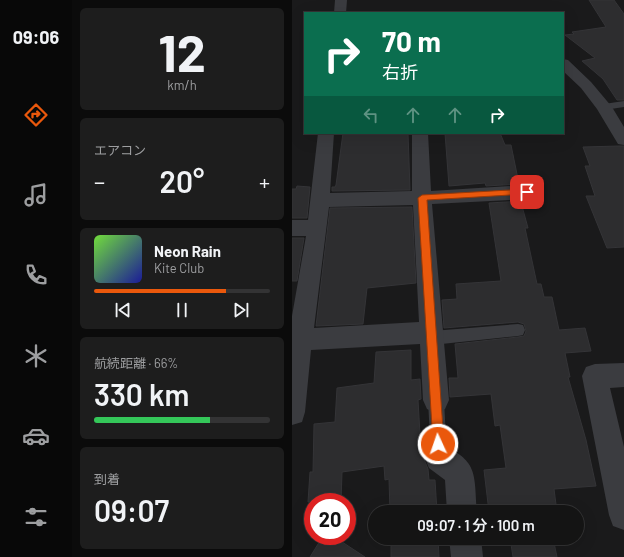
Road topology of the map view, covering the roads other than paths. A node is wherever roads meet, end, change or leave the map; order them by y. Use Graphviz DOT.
graph roads {
  1 [pos="342,0"];
  2 [pos="340,12"];
  3 [pos="564,64"];
  4 [pos="624,104"];
  5 [pos="604,108"];
  6 [pos="326,134"];
  7 [pos="420,134"];
  8 [pos="624,140"];
  9 [pos="527,192"];
  10 [pos="422,198"];
  11 [pos="320,200"];
  12 [pos="292,228"];
  13 [pos="317,228"];
  14 [pos="518,330"];
  15 [pos="431,335"];
  16 [pos="300,340"];
  17 [pos="624,375"];
  18 [pos="436,400"];
  19 [pos="292,412"];
  20 [pos="439,458"];
  21 [pos="461,505"];
  22 [pos="624,515"];
  23 [pos="466,545"];
  24 [pos="467,557"];
  1 -- 2 [label="street"];
  3 -- 5 [label="street"];
  4 -- 5 [label="lane"];
  5 -- 8 [label="street"];
  6 -- 11 [label="street"];
  7 -- 10 [label="street"];
  9 -- 10 [label="street"];
  10 -- 11 [label="street"];
  10 -- 15 [label="street"];
  11 -- 13 [label="street"];
  12 -- 13 [label="street"];
  13 -- 16 [label="street"];
  14 -- 15 [label="lane"];
  15 -- 16 [label="street"];
  15 -- 18 [label="street"];
  16 -- 19 [label="street"];
  17 -- 22 [label="street"];
  18 -- 20 [label="lane"];
  20 -- 21 [label="street"];
  23 -- 24 [label="street"];
}
